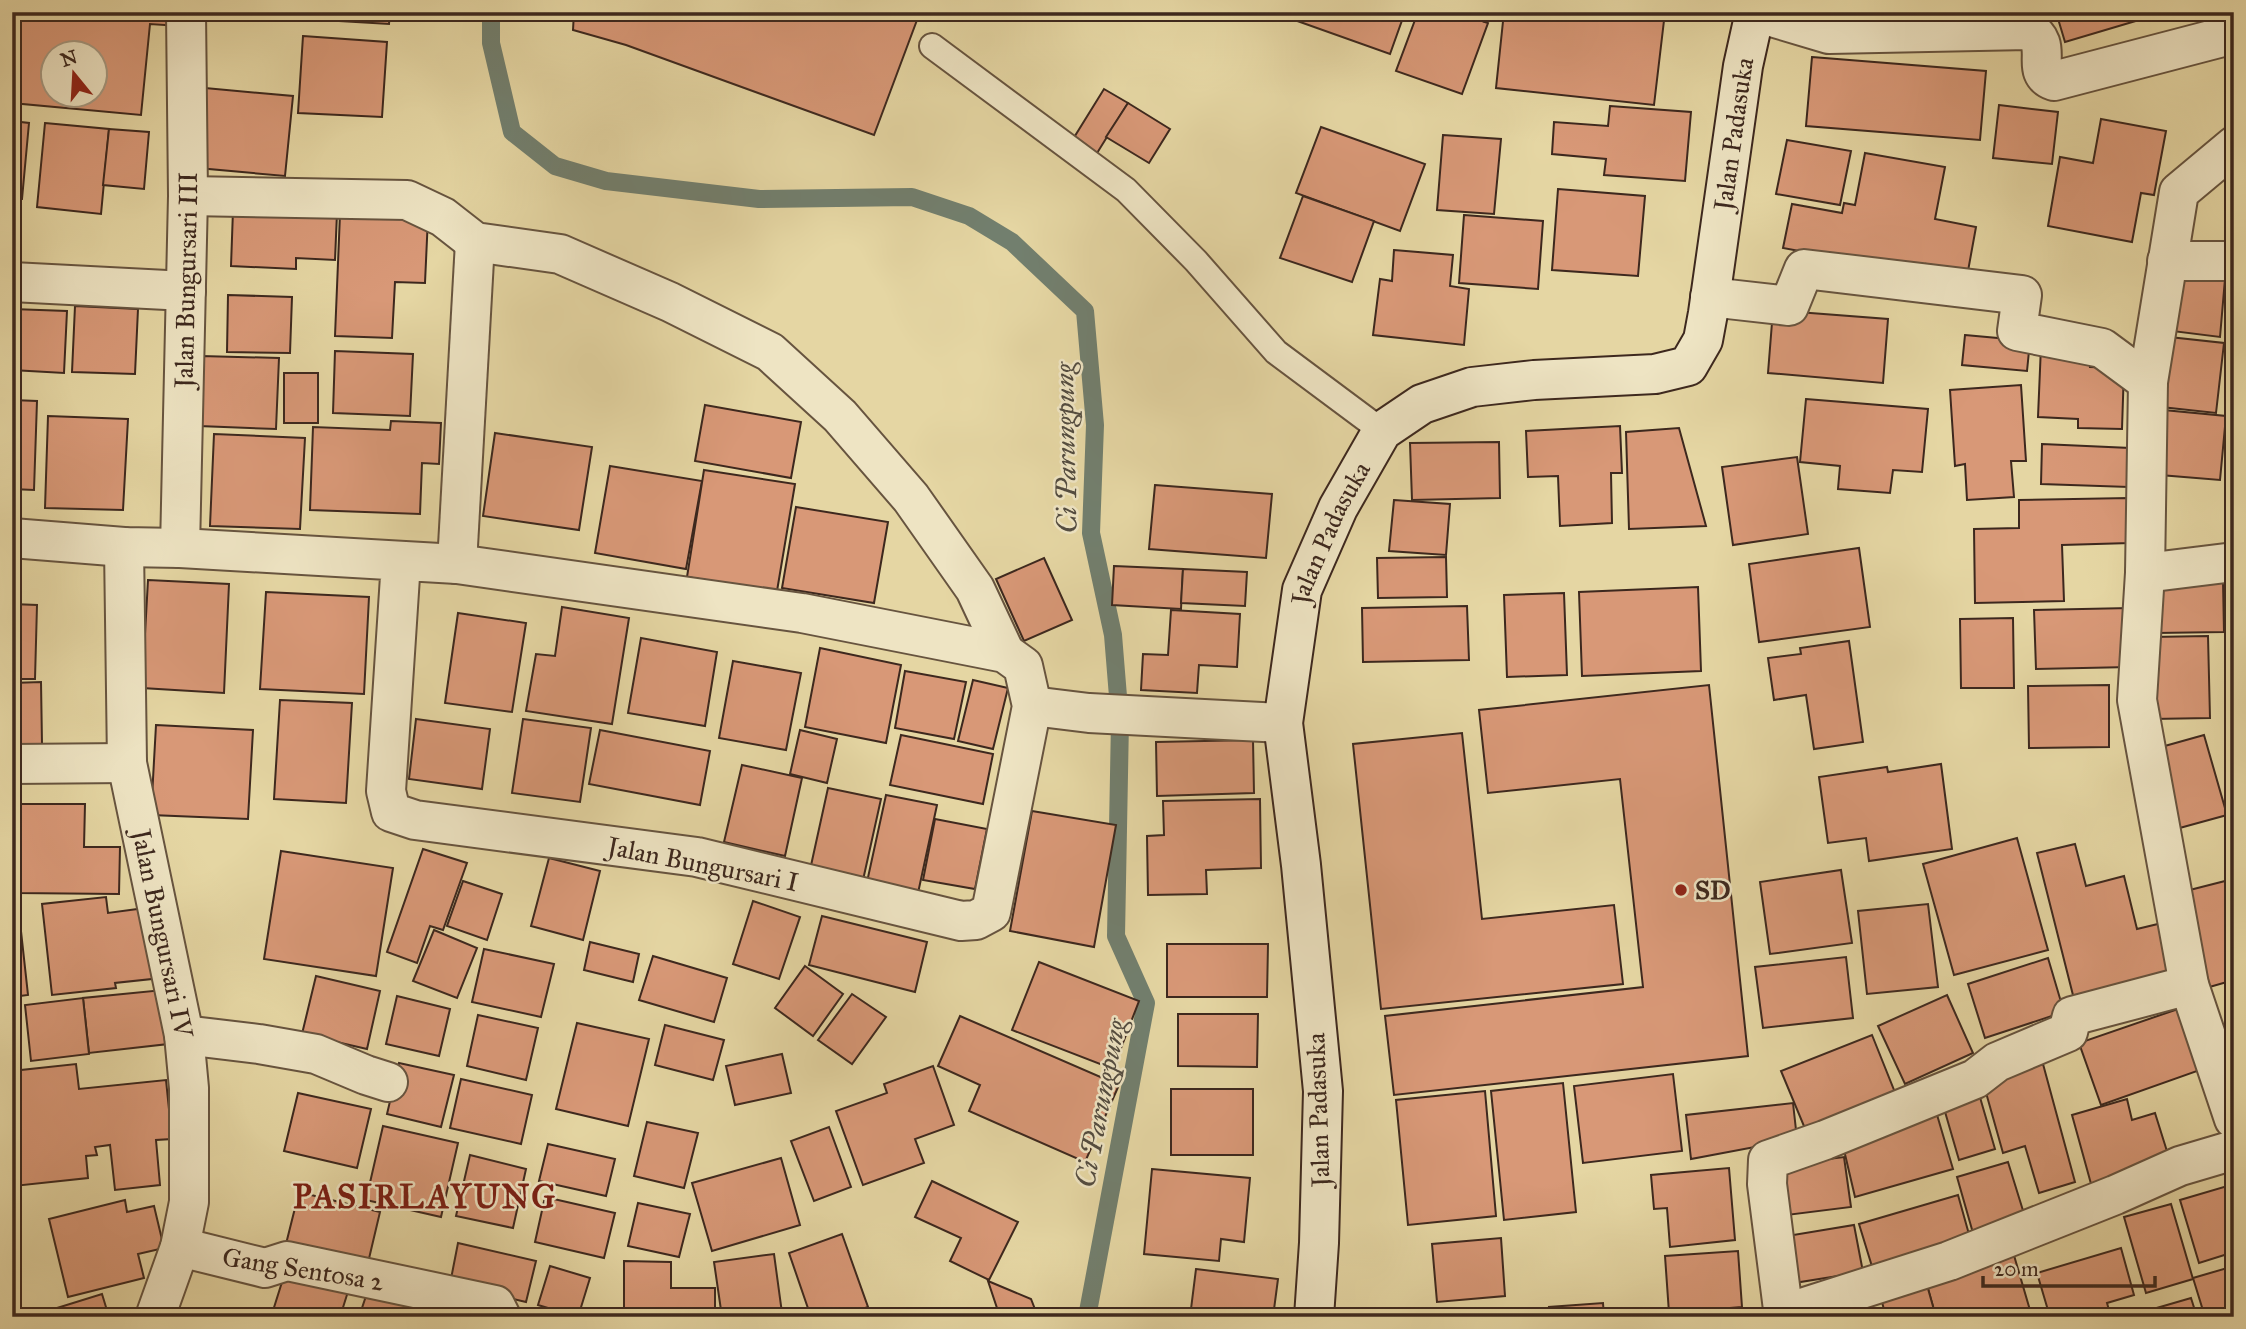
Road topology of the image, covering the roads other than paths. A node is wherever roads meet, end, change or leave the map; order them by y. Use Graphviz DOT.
graph roads {
  1 [pos="186,12"];
  2 [pos="1755,12"];
  3 [pos="2234,34"];
  4 [pos="932,46"];
  5 [pos="2234,146"];
  6 [pos="188,196"];
  7 [pos="475,242"];
  8 [pos="2167,261"];
  9 [pos="2234,261"];
  10 [pos="12,282"];
  11 [pos="186,291"];
  12 [pos="1710,297"];
  13 [pos="2148,382"];
  14 [pos="1382,431"];
  15 [pos="12,538"];
  16 [pos="124,547"];
  17 [pos="180,548"];
  18 [pos="401,561"];
  19 [pos="2234,562"];
  20 [pos="457,564"];
  21 [pos="2146,573"];
  22 [pos="1005,653"];
  23 [pos="1032,706"];
  24 [pos="1283,723"];
  25 [pos="127,763"];
  26 [pos="12,764"];
  27 [pos="2189,985"];
  28 [pos="184,1035"];
  29 [pos="2221,1042"];
  30 [pos="388,1082"];
  31 [pos="2234,1119"];
  32 [pos="2234,1150"];
  33 [pos="180,1247"];
  34 [pos="1783,1315"];
  35 [pos="155,1317"];
  36 [pos="501,1317"];
  37 [pos="1314,1317"];
  1 -- 6 [label="street, Jalan Bungursari III"];
  2 -- 3 [label="street"];
  2 -- 12 [label="street, Jalan Padasuka"];
  4 -- 14 [label="lane"];
  5 -- 8 [label="street"];
  6 -- 7 [label="street"];
  6 -- 11 [label="street, Jalan Bungursari III"];
  7 -- 20 [label="street"];
  7 -- 22 [label="street, Jalan Bungursari I"];
  8 -- 9 [label="street"];
  8 -- 13 [label="street"];
  10 -- 11 [label="street"];
  11 -- 17 [label="street, Jalan Bungursari III"];
  12 -- 13 [label="street"];
  12 -- 14 [label="street, Jalan Padasuka"];
  13 -- 21 [label="street"];
  14 -- 24 [label="street, Jalan Padasuka"];
  15 -- 16 [label="street"];
  16 -- 17 [label="street"];
  16 -- 25 [label="street, Jalan Bungursari IV"];
  17 -- 18 [label="street"];
  18 -- 20 [label="street"];
  18 -- 23 [label="street, Jalan Bungursari I"];
  19 -- 21 [label="street"];
  20 -- 22 [label="street"];
  21 -- 27 [label="street"];
  22 -- 23 [label="street, Jalan Bungursari I"];
  23 -- 24 [label="street"];
  24 -- 37 [label="street, Jalan Padasuka"];
  25 -- 26 [label="street"];
  25 -- 28 [label="street, Jalan Bungursari IV"];
  27 -- 29 [label="street"];
  27 -- 34 [label="street"];
  28 -- 30 [label="street"];
  28 -- 33 [label="street, Jalan Bungursari IV"];
  29 -- 31 [label="street"];
  32 -- 34 [label="street"];
  33 -- 35 [label="street, Jalan Bungursari IV"];
  33 -- 36 [label="street, Gang Sentosa 2"];
}
